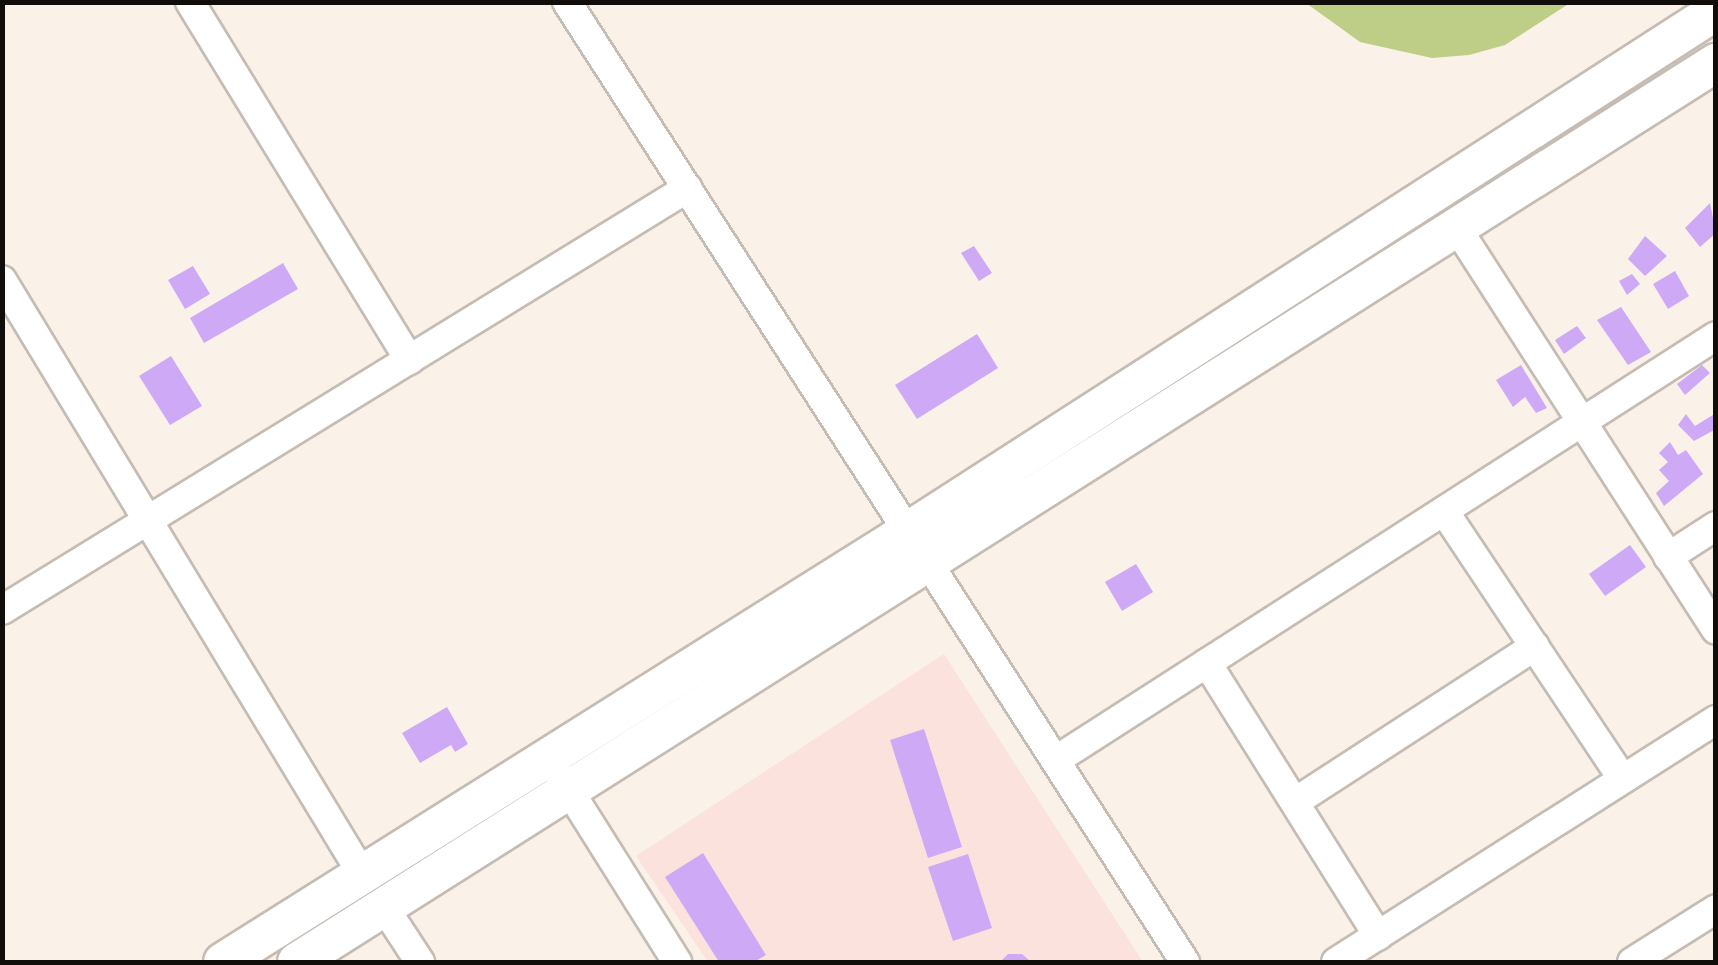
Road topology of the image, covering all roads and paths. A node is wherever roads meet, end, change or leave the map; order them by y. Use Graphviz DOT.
graph roads {
  1 [pos="190,2"];
  2 [pos="567,2"];
  3 [pos="1716,11"];
  4 [pos="1716,64"];
  5 [pos="688,188"];
  6 [pos="1457,228"];
  7 [pos="2,280"];
  8 [pos="1716,336"];
  9 [pos="409,360"];
  10 [pos="1582,422"];
  11 [pos="1444,510"];
  12 [pos="148,520"];
  13 [pos="1716,526"];
  14 [pos="910,530"];
  15 [pos="1668,557"];
  16 [pos="931,564"];
  17 [pos="2,610"];
  18 [pos="1716,630"];
  19 [pos="1535,646"];
  20 [pos="1207,662"];
  21 [pos="1716,720"];
  22 [pos="548,758"];
  23 [pos="1056,760"];
  24 [pos="1623,779"];
  25 [pos="570,792"];
  26 [pos="1294,802"];
  27 [pos="362,874"];
  28 [pos="384,907"];
  29 [pos="1716,909"];
  30 [pos="1378,936"];
  31 [pos="263,952"];
  32 [pos="223,962"];
  33 [pos="296,962"];
  34 [pos="420,962"];
  35 [pos="677,962"];
  36 [pos="1185,962"];
  37 [pos="1336,962"];
  38 [pos="1632,962"];
  1 -- 9 [label="street"];
  2 -- 5 [label="street"];
  3 -- 14 [label="main road"];
  4 -- 6 [label="main road"];
  5 -- 9 [label="street"];
  5 -- 14 [label="street"];
  6 -- 10 [label="street"];
  6 -- 16 [label="main road"];
  7 -- 12 [label="street"];
  8 -- 10 [label="street"];
  9 -- 12 [label="street"];
  10 -- 11 [label="street"];
  10 -- 15 [label="street"];
  11 -- 19 [label="street"];
  11 -- 20 [label="street"];
  12 -- 17 [label="street"];
  12 -- 27 [label="street"];
  13 -- 15 [label="street"];
  14 -- 16 [label="street"];
  14 -- 22 [label="main road"];
  15 -- 18 [label="street"];
  16 -- 23 [label="street"];
  16 -- 25 [label="main road"];
  19 -- 24 [label="street"];
  19 -- 26 [label="street"];
  20 -- 23 [label="street"];
  20 -- 26 [label="street"];
  21 -- 24 [label="street"];
  22 -- 25 [label="street"];
  22 -- 27 [label="main road"];
  23 -- 36 [label="street"];
  24 -- 30 [label="street"];
  25 -- 28 [label="main road"];
  25 -- 35 [label="street"];
  26 -- 30 [label="street"];
  27 -- 31 [label="main road"];
  28 -- 33 [label="main road"];
  28 -- 34 [label="street"];
  29 -- 38 [label="street"];
  30 -- 37 [label="street"];
  31 -- 32 [label="main road"];
}
